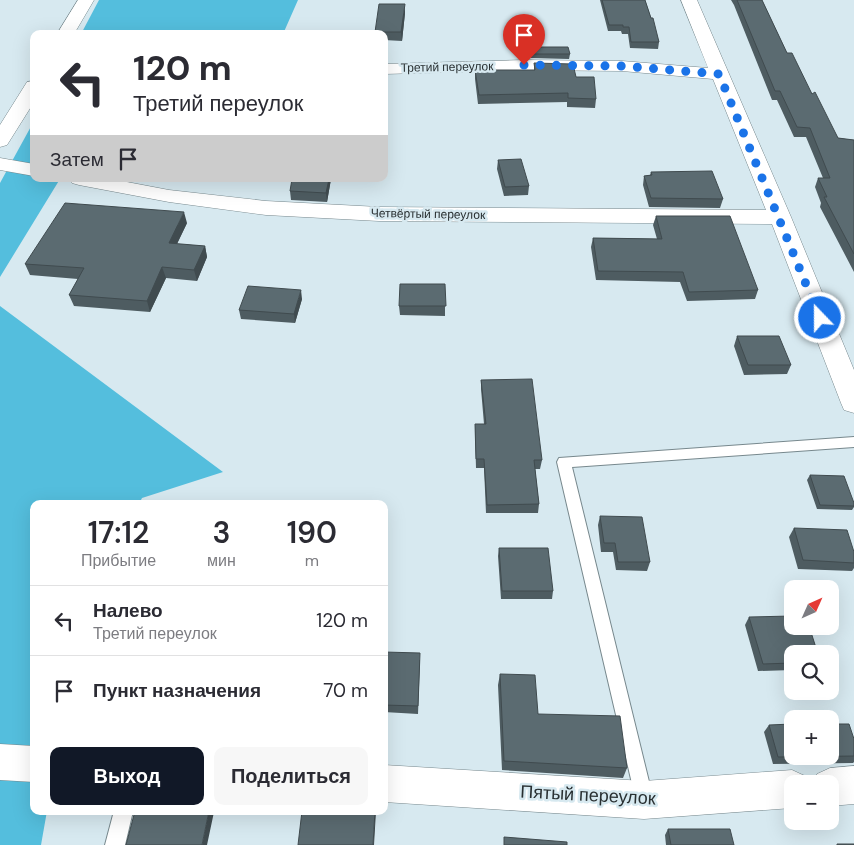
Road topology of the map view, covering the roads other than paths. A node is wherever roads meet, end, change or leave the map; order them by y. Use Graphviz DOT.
graph roads {
  1 [pos="86,0"];
  2 [pos="689,0"];
  3 [pos="67,30"];
  4 [pos="388,69"];
  5 [pos="719,74"];
  6 [pos="30,92"];
  7 [pos="0,141"];
  8 [pos="0,164"];
  9 [pos="30,169"];
  10 [pos="95,182"];
  11 [pos="185,182"];
  12 [pos="169,196"];
  13 [pos="780,217"];
  14 [pos="854,403"];
  15 [pos="854,442"];
  16 [pos="0,762"];
  17 [pos="30,764"];
  18 [pos="388,783"];
  19 [pos="854,785"];
  20 [pos="839,786"];
  21 [pos="784,790"];
  22 [pos="644,800"];
  23 [pos="123,815"];
  24 [pos="115,845"];
  1 -- 3 [label="street"];
  2 -- 5 [label="street"];
  4 -- 5 [label="street, Третий переулок"];
  5 -- 13 [label="street"];
  6 -- 7 [label="street"];
  8 -- 9 [label="street"];
  10 -- 12 [label="street, Четвёртый переулок"];
  11 -- 12 [label="street"];
  12 -- 13 [label="street, Четвёртый переулок"];
  13 -- 14 [label="street"];
  15 -- 22 [label="lane"];
  16 -- 17 [label="street"];
  18 -- 22 [label="street, Пятый переулок"];
  19 -- 20 [label="street"];
  21 -- 22 [label="street, Пятый переулок"];
  23 -- 24 [label="lane"];
}
